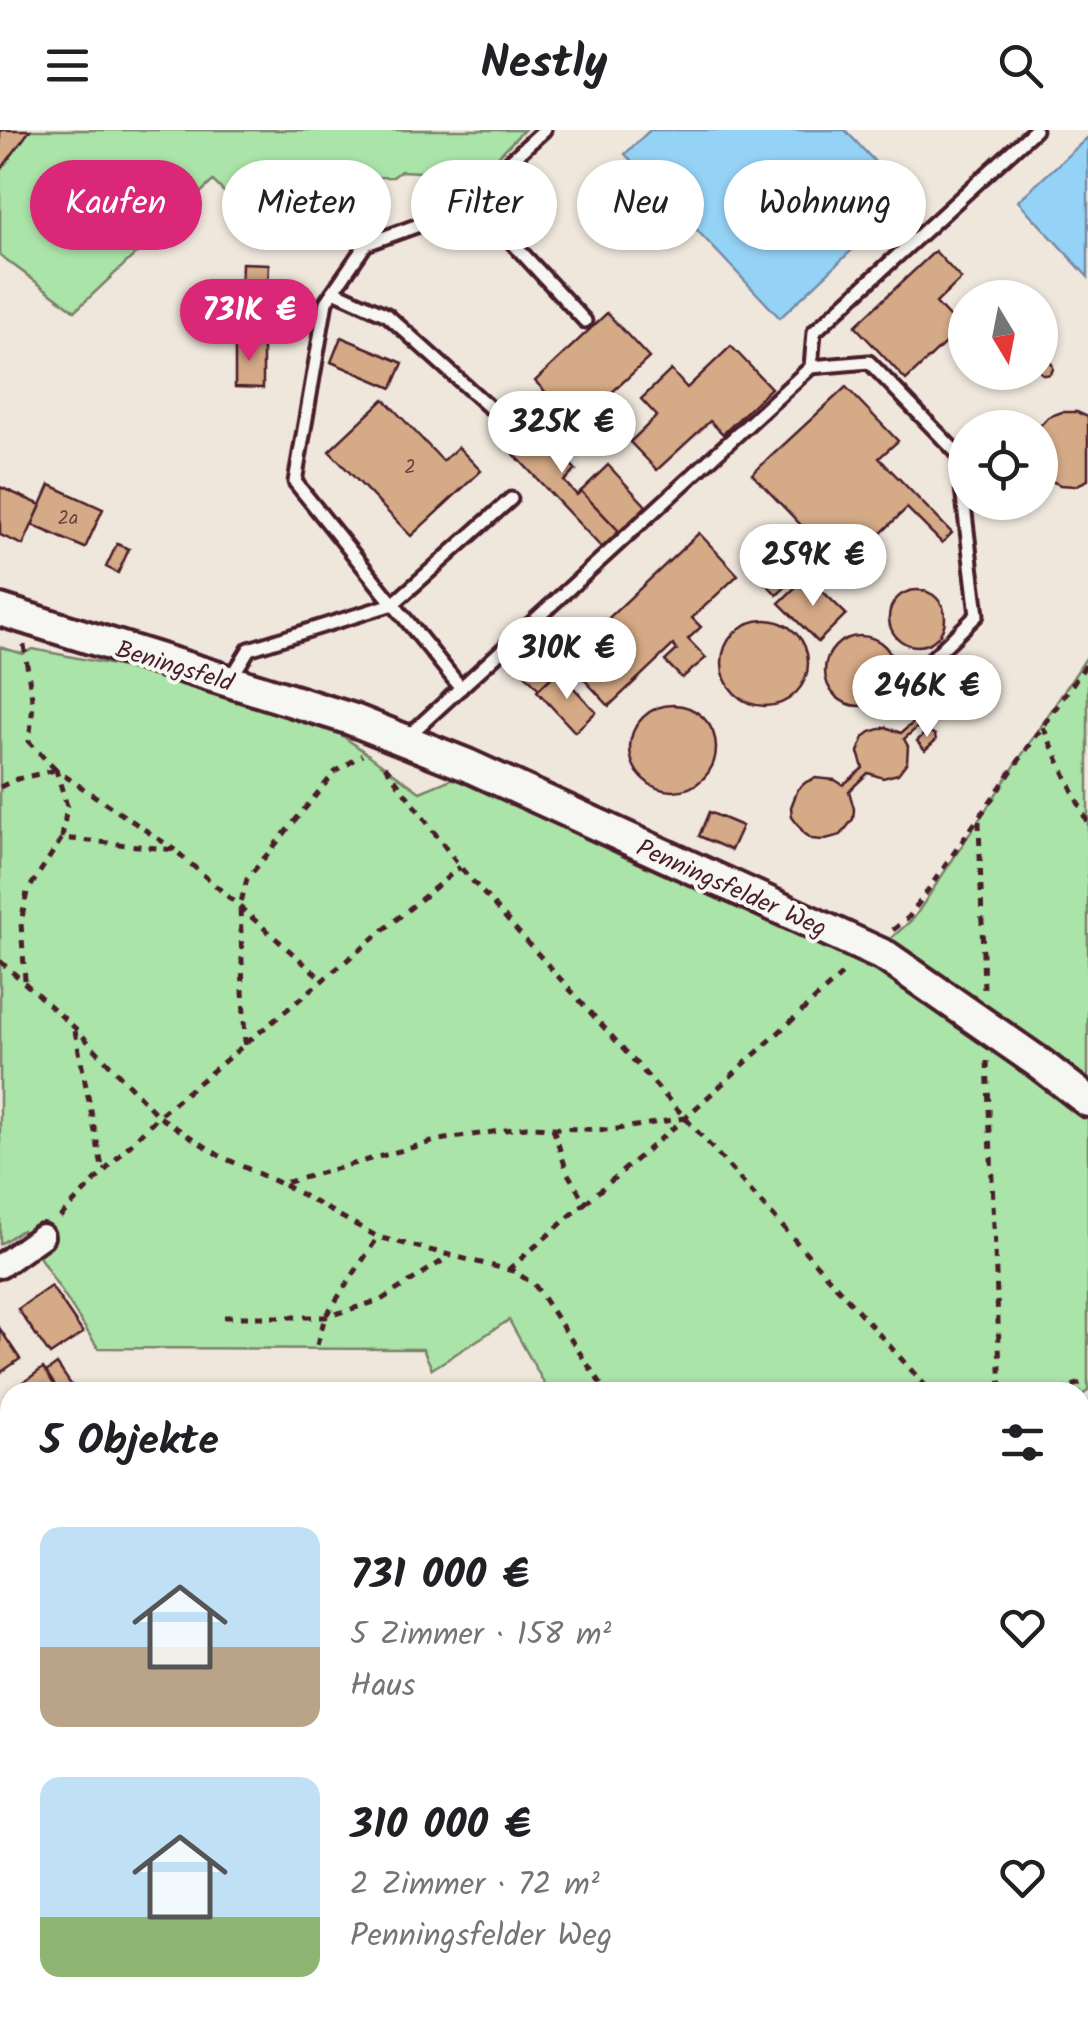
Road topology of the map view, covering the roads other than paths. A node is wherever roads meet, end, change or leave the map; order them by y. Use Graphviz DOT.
graph roads {
  1 [pos="544,130"];
  2 [pos="1035,130"];
  3 [pos="512,160"];
  4 [pos="411,228"];
  5 [pos="519,250"];
  6 [pos="334,291"];
  7 [pos="585,321"];
  8 [pos="811,367"];
  9 [pos="489,407"];
  10 [pos="512,499"];
  11 [pos="393,604"];
  12 [pos="14,614"];
  13 [pos="919,671"];
  14 [pos="230,682"];
  15 [pos="461,688"];
  16 [pos="350,719"];
  17 [pos="393,752"];
  18 [pos="1088,1101"];
  19 [pos="42,1236"];
  20 [pos="0,1266"];
  1 -- 3 [label="lane"];
  2 -- 8 [label="lane"];
  4 -- 6 [label="lane"];
  5 -- 7 [label="lane"];
  6 -- 9 [label="lane"];
  6 -- 11 [label="lane"];
  8 -- 13 [label="lane"];
  8 -- 15 [label="lane"];
  10 -- 11 [label="lane"];
  11 -- 14 [label="lane"];
  11 -- 15 [label="lane"];
  12 -- 14 [label="street, Beningsfeld"];
  14 -- 16 [label="street, Beningsfeld"];
  15 -- 17 [label="lane"];
  16 -- 17 [label="street, Penningsfelder Weg"];
  17 -- 18 [label="street, Penningsfelder Weg"];
  19 -- 20 [label="street"];
}
